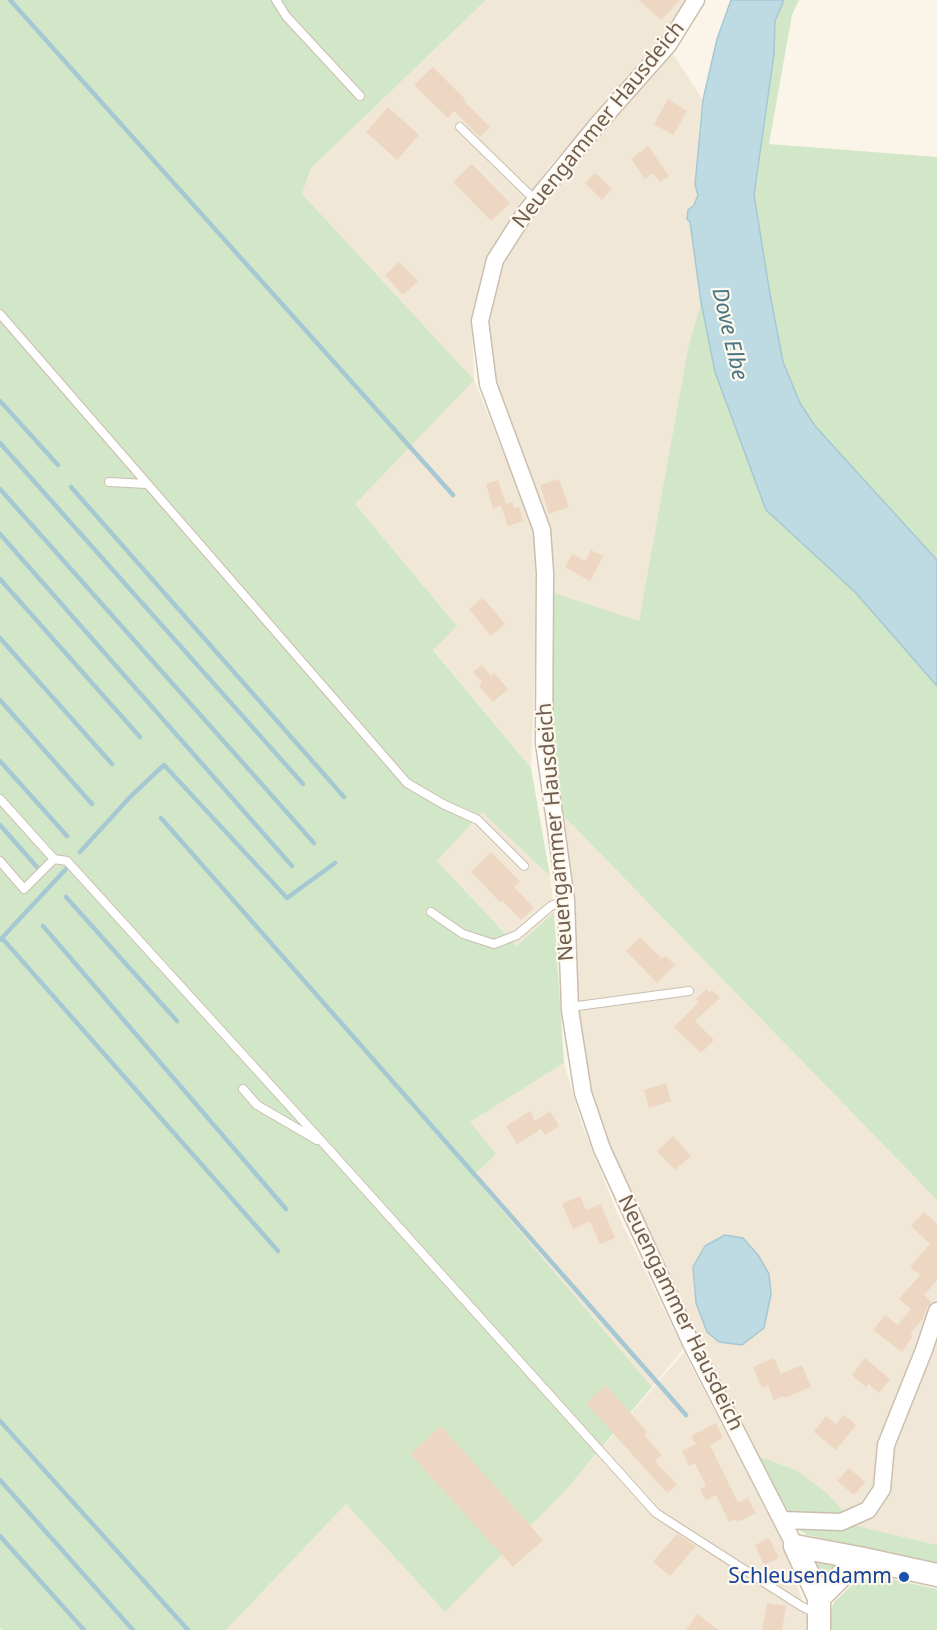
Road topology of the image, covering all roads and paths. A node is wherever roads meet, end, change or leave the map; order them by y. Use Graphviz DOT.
graph roads {
  1 [pos="276,0"];
  2 [pos="696,0"];
  3 [pos="360,96"];
  4 [pos="460,128"];
  5 [pos="535,200"];
  6 [pos="0,314"];
  7 [pos="109,482"];
  8 [pos="147,484"];
  9 [pos="0,799"];
  10 [pos="54,859"];
  11 [pos="0,861"];
  12 [pos="525,866"];
  13 [pos="566,900"];
  14 [pos="431,912"];
  15 [pos="690,991"];
  16 [pos="570,1007"];
  17 [pos="243,1089"];
  18 [pos="325,1145"];
  19 [pos="937,1311"];
  20 [pos="782,1520"];
  21 [pos="795,1546"];
  22 [pos="859,1558"];
  23 [pos="937,1575"];
  24 [pos="819,1613"];
  1 -- 3 [label="lane"];
  2 -- 5 [label="street, Neuengammer Hausdeich"];
  4 -- 5 [label="lane"];
  5 -- 13 [label="street, Neuengammer Hausdeich"];
  6 -- 8 [label="lane"];
  7 -- 8 [label="lane"];
  8 -- 12 [label="lane"];
  9 -- 10 [label="lane"];
  10 -- 11 [label="lane"];
  10 -- 18 [label="lane"];
  13 -- 14 [label="lane"];
  13 -- 16 [label="street, Neuengammer Hausdeich"];
  15 -- 16 [label="lane"];
  16 -- 20 [label="street, Neuengammer Hausdeich"];
  17 -- 18 [label="lane"];
  18 -- 24 [label="lane"];
  19 -- 20 [label="street"];
  20 -- 21 [label="street, Neuengammer Hausdeich"];
  21 -- 22 [label="street"];
  21 -- 24 [label="street, Neuengammer Hausdeich"];
  22 -- 23 [label="street"];
  22 -- 24 [label="street"];
}
